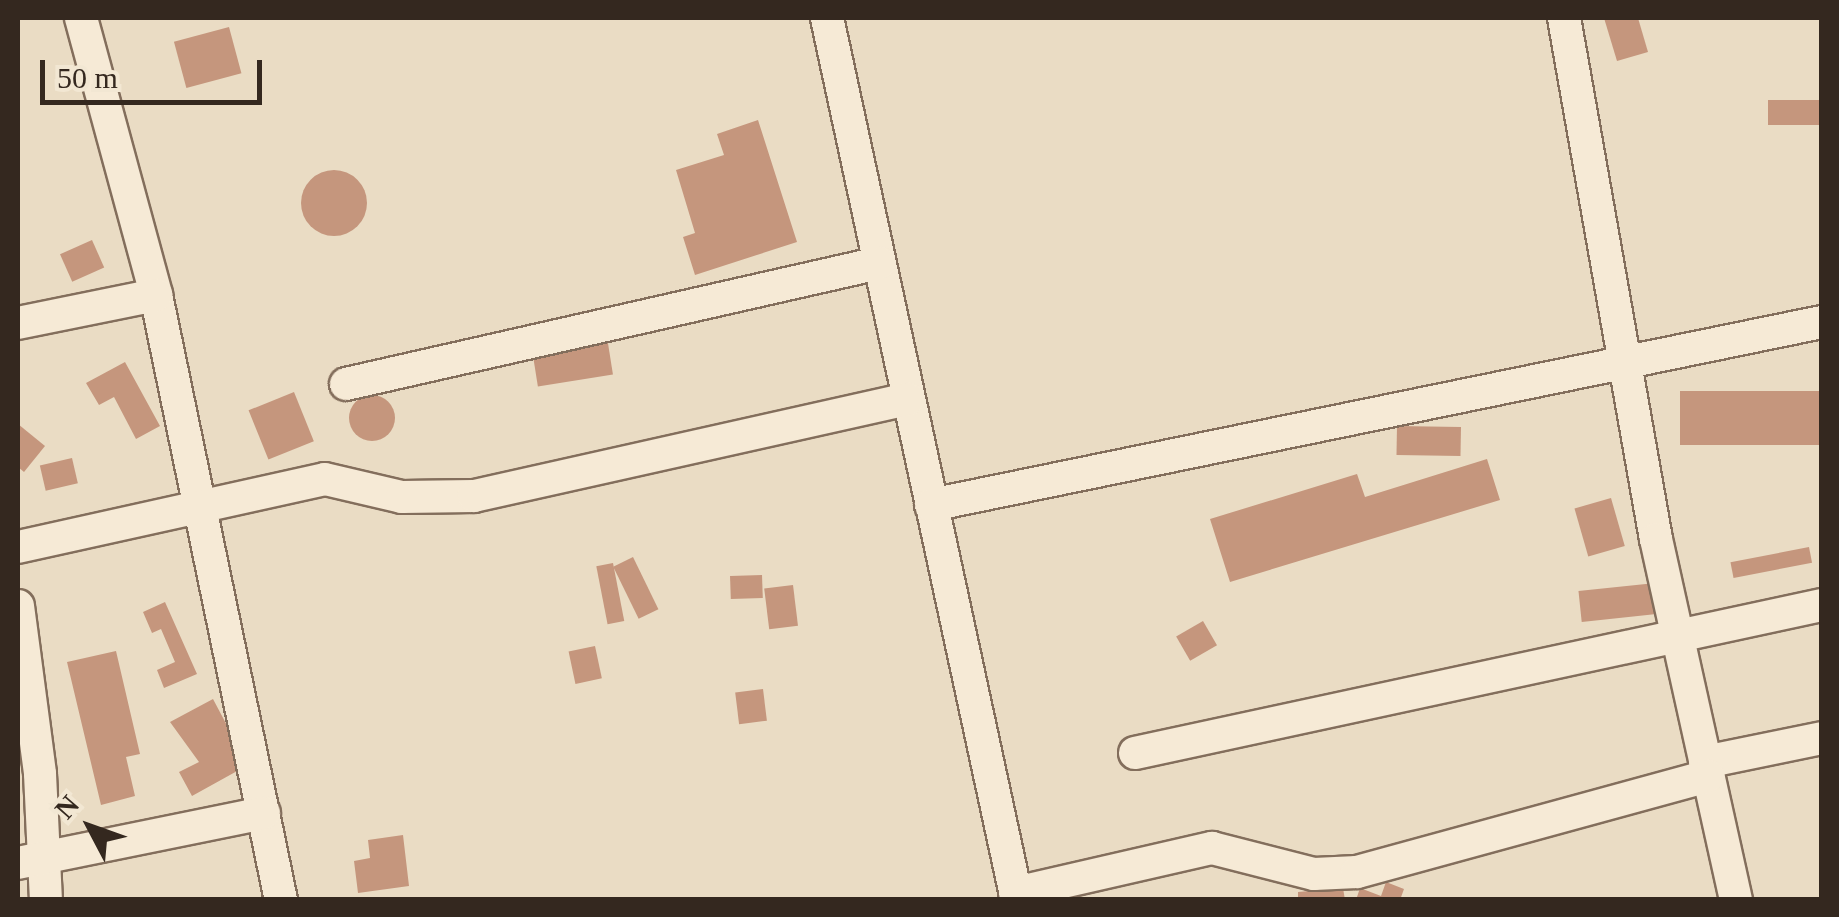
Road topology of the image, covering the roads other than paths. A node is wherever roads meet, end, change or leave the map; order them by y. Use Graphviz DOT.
graph roads {
  1 [pos="81,18"];
  2 [pos="827,18"];
  3 [pos="1564,18"];
  4 [pos="880,262"];
  5 [pos="156,296"];
  6 [pos="1822,322"];
  7 [pos="18,323"];
  8 [pos="1625,362"];
  9 [pos="346,384"];
  10 [pos="908,399"];
  11 [pos="200,505"];
  12 [pos="932,505"];
  13 [pos="18,547"];
  14 [pos="18,606"];
  15 [pos="1822,606"];
  16 [pos="1677,636"];
  17 [pos="1822,738"];
  18 [pos="1135,753"];
  19 [pos="1706,769"];
  20 [pos="264,812"];
  21 [pos="30,861"];
  22 [pos="1016,896"];
  23 [pos="46,900"];
  24 [pos="282,900"];
  25 [pos="1736,900"];
  1 -- 5 [label="street"];
  2 -- 4 [label="street"];
  3 -- 8 [label="street"];
  4 -- 9 [label="street"];
  4 -- 10 [label="street"];
  5 -- 7 [label="street"];
  5 -- 11 [label="street"];
  6 -- 8 [label="street"];
  8 -- 12 [label="street"];
  8 -- 16 [label="street"];
  10 -- 11 [label="street"];
  10 -- 12 [label="street"];
  11 -- 13 [label="street"];
  11 -- 20 [label="street"];
  12 -- 22 [label="street"];
  14 -- 21 [label="street"];
  15 -- 16 [label="street"];
  16 -- 18 [label="street"];
  16 -- 19 [label="street"];
  17 -- 19 [label="street"];
  19 -- 22 [label="street"];
  19 -- 25 [label="street"];
  20 -- 21 [label="street"];
  20 -- 24 [label="street"];
  21 -- 23 [label="street"];
}
